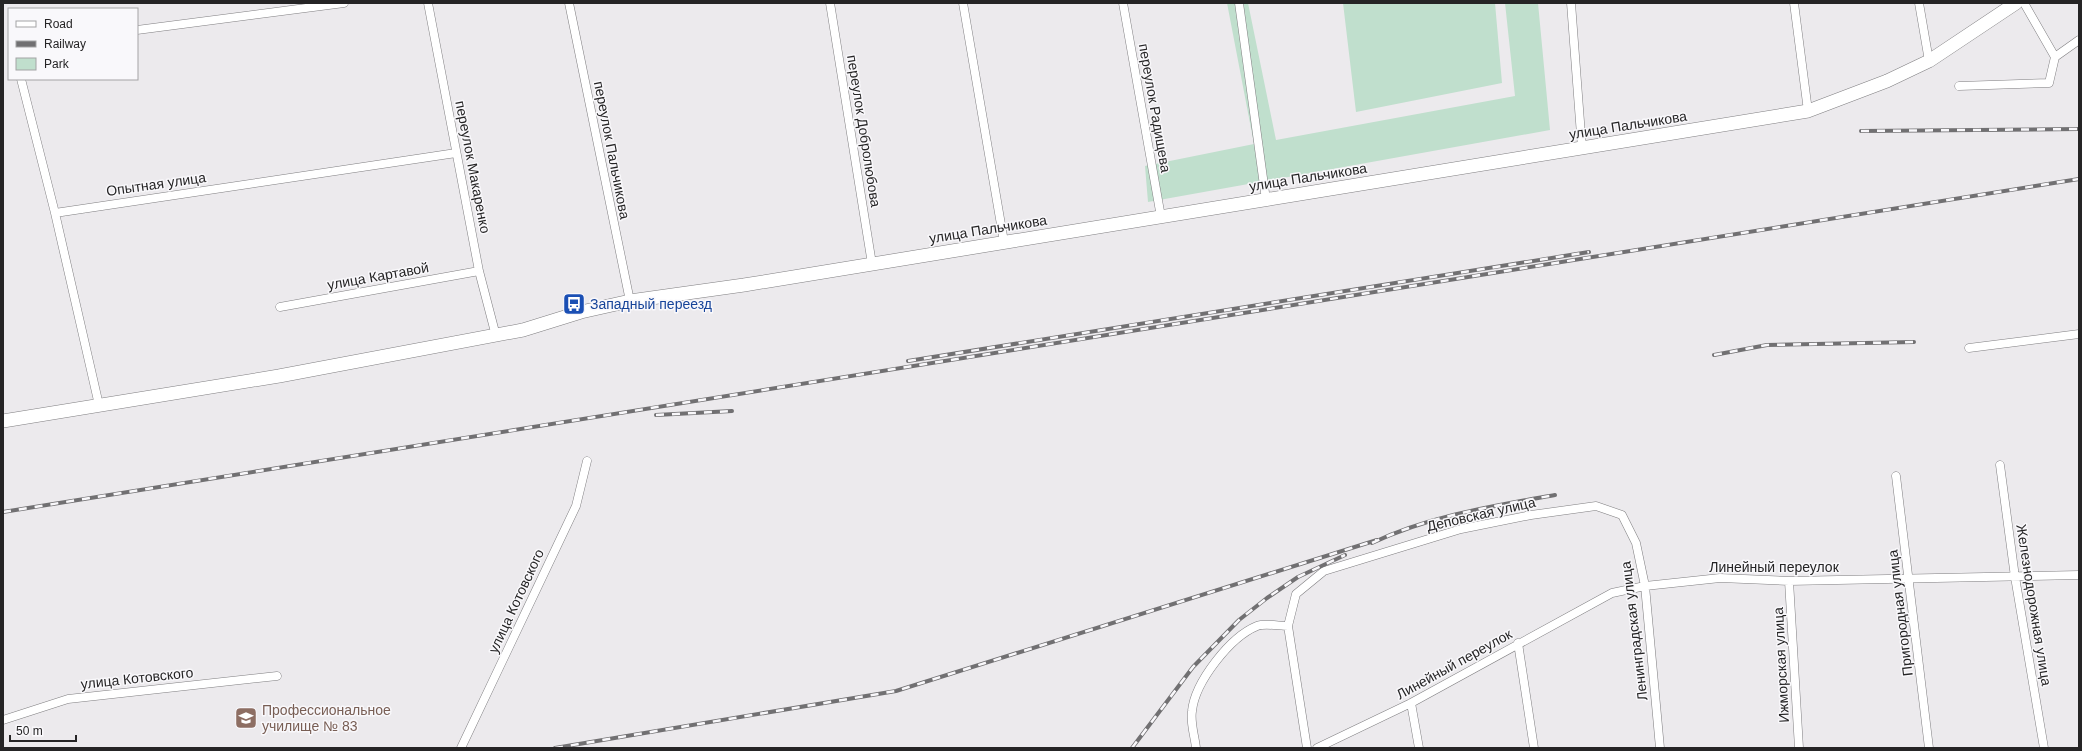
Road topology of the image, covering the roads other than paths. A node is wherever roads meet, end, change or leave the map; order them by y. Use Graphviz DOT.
graph roads {
  1 [pos="344,3"];
  2 [pos="428,3"];
  3 [pos="569,3"];
  4 [pos="830,3"];
  5 [pos="963,3"];
  6 [pos="1123,3"];
  7 [pos="1239,3"];
  8 [pos="1571,3"];
  9 [pos="1794,3"];
  10 [pos="1919,3"];
  11 [pos="2016,3"];
  12 [pos="2024,3"];
  13 [pos="138,30"];
  14 [pos="2079,40"];
  15 [pos="2055,57"];
  16 [pos="1929,61"];
  17 [pos="21,80"];
  18 [pos="1959,86"];
  19 [pos="1808,111"];
  20 [pos="1582,148"];
  21 [pos="456,153"];
  22 [pos="1266,200"];
  23 [pos="55,213"];
  24 [pos="1161,217"];
  25 [pos="1004,242"];
  26 [pos="872,264"];
  27 [pos="479,271"];
  28 [pos="630,301"];
  29 [pos="280,307"];
  30 [pos="2079,334"];
  31 [pos="496,336"];
  32 [pos="1969,348"];
  33 [pos="99,405"];
  34 [pos="3,420"];
  35 [pos="587,461"];
  36 [pos="2000,466"];
  37 [pos="1896,476"];
  38 [pos="1622,515"];
  39 [pos="2079,575"];
  40 [pos="2016,577"];
  41 [pos="1909,578"];
  42 [pos="1789,581"];
  43 [pos="1645,586"];
  44 [pos="1288,626"];
  45 [pos="1518,643"];
  46 [pos="277,676"];
  47 [pos="1411,703"];
  48 [pos="3,720"];
  49 [pos="461,748"];
  50 [pos="1196,748"];
  51 [pos="1307,748"];
  52 [pos="1317,748"];
  53 [pos="1419,748"];
  54 [pos="1534,748"];
  55 [pos="1660,748"];
  56 [pos="1799,748"];
  57 [pos="1929,748"];
  58 [pos="2044,748"];
  1 -- 13 [label="street"];
  2 -- 21 [label="street, переулок Макаренко"];
  3 -- 28 [label="street, переулок Пальчикова"];
  4 -- 26 [label="street, переулок Добролюбова"];
  5 -- 25 [label="street"];
  6 -- 24 [label="street, переулок Радищева"];
  7 -- 22 [label="street"];
  8 -- 20 [label="street"];
  9 -- 19 [label="street"];
  10 -- 16 [label="street"];
  11 -- 16 [label="main road, улица Пальчикова"];
  12 -- 15 [label="street"];
  14 -- 15 [label="street"];
  15 -- 18 [label="street"];
  16 -- 19 [label="main road, улица Пальчикова"];
  17 -- 23 [label="street"];
  19 -- 20 [label="main road, улица Пальчикова"];
  20 -- 22 [label="main road, улица Пальчикова"];
  21 -- 23 [label="street, Опытная улица"];
  21 -- 27 [label="street, переулок Макаренко"];
  22 -- 24 [label="main road, улица Пальчикова"];
  23 -- 33 [label="street"];
  24 -- 25 [label="main road, улица Пальчикова"];
  25 -- 26 [label="main road, улица Пальчикова"];
  26 -- 28 [label="main road, улица Пальчикова"];
  27 -- 29 [label="street, улица Картавой"];
  27 -- 31 [label="street, переулок Макаренко"];
  28 -- 31 [label="main road, улица Пальчикова"];
  30 -- 32 [label="street"];
  31 -- 33 [label="main road, улица Пальчикова"];
  33 -- 34 [label="main road, улица Пальчикова"];
  35 -- 49 [label="street, улица Котовского"];
  36 -- 40 [label="street, Железнодорожная улица"];
  37 -- 41 [label="street, Пригородная улица"];
  38 -- 43 [label="street, Ленинградская улица"];
  38 -- 44 [label="street, Деповская улица"];
  39 -- 40 [label="street, Линейный переулок"];
  40 -- 41 [label="street, Линейный переулок"];
  40 -- 58 [label="street, Железнодорожная улица"];
  41 -- 42 [label="street, Линейный переулок"];
  41 -- 57 [label="street, Пригородная улица"];
  42 -- 43 [label="street, Линейный переулок"];
  42 -- 56 [label="street, Ижморская улица"];
  43 -- 45 [label="street, Линейный переулок"];
  43 -- 55 [label="street, Ленинградская улица"];
  44 -- 50 [label="street"];
  44 -- 51 [label="street"];
  45 -- 47 [label="street, Линейный переулок"];
  45 -- 54 [label="street"];
  46 -- 48 [label="street, улица Котовского"];
  47 -- 52 [label="street, Линейный переулок"];
  47 -- 53 [label="street"];
}
